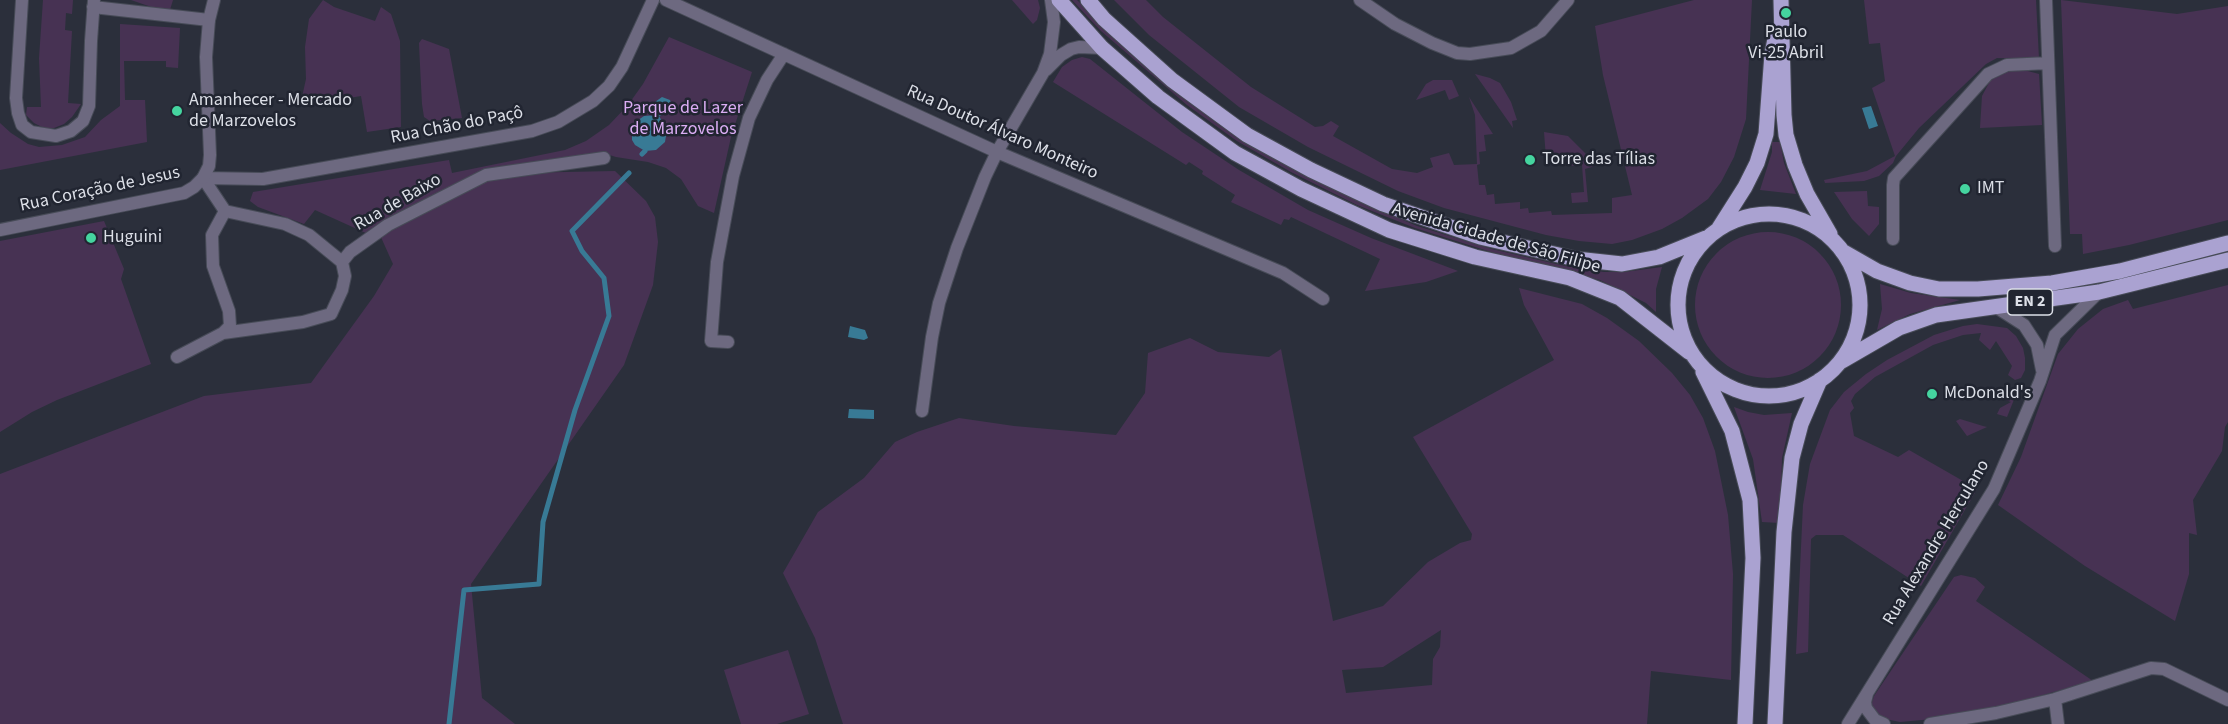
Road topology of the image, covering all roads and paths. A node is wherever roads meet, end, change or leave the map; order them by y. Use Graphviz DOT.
graph roads {
  1 [pos="22,0"];
  2 [pos="214,0"];
  3 [pos="652,0"];
  4 [pos="666,0"];
  5 [pos="1051,0"];
  6 [pos="1059,0"];
  7 [pos="1088,0"];
  8 [pos="1360,0"];
  9 [pos="1569,0"];
  10 [pos="2046,0"];
  11 [pos="93,4"];
  12 [pos="1781,6"];
  13 [pos="209,20"];
  14 [pos="1102,48"];
  15 [pos="784,54"];
  16 [pos="2048,63"];
  17 [pos="1043,73"];
  18 [pos="997,152"];
  19 [pos="604,158"];
  20 [pos="203,178"];
  21 [pos="225,211"];
  22 [pos="1719,228"];
  23 [pos="0,230"];
  24 [pos="1706,238"];
  25 [pos="1893,239"];
  26 [pos="2228,243"];
  27 [pos="1837,245"];
  28 [pos="2055,246"];
  29 [pos="2228,260"];
  30 [pos="342,262"];
  31 [pos="2099,292"];
  32 [pos="1323,299"];
  33 [pos="1996,307"];
  34 [pos="223,333"];
  35 [pos="728,342"];
  36 [pos="177,357"];
  37 [pos="1694,358"];
  38 [pos="1839,363"];
  39 [pos="2043,374"];
  40 [pos="1820,380"];
  41 [pos="922,411"];
  42 [pos="1868,693"];
  43 [pos="2055,699"];
  44 [pos="2228,700"];
  45 [pos="1745,724"];
  46 [pos="1775,724"];
  47 [pos="1848,724"];
  48 [pos="1884,724"];
  49 [pos="1930,724"];
  50 [pos="2058,724"];
  1 -- 11 [label="street"];
  2 -- 13 [label="street"];
  3 -- 20 [label="street, Rua Chão do Paçô"];
  4 -- 15 [label="street, Rua Doutor Álvaro Monteiro"];
  5 -- 17 [label="street"];
  6 -- 14 [label="main road, Avenida Cidade de São Filipe"];
  7 -- 24 [label="main road, Avenida Cidade de São Filipe"];
  8 -- 9 [label="street"];
  10 -- 16 [label="street"];
  11 -- 13 [label="street"];
  12 -- 22 [label="main road"];
  12 -- 27 [label="main road"];
  13 -- 20 [label="street"];
  14 -- 17 [label="street"];
  14 -- 37 [label="main road, Avenida Cidade de São Filipe"];
  15 -- 18 [label="street, Rua Doutor Álvaro Monteiro"];
  15 -- 35 [label="street"];
  16 -- 25 [label="street"];
  16 -- 28 [label="street"];
  17 -- 18 [label="street"];
  18 -- 32 [label="street, Rua Doutor Álvaro Monteiro"];
  18 -- 41 [label="street"];
  19 -- 30 [label="street, Rua de Baixo"];
  20 -- 21 [label="street"];
  20 -- 23 [label="street, Rua Coração de Jesus"];
  21 -- 30 [label="street"];
  21 -- 34 [label="street"];
  22 -- 24 [label="main road, EN 2"];
  22 -- 27 [label="main road, EN 2"];
  24 -- 37 [label="main road, EN 2"];
  26 -- 27 [label="main road, EN 2"];
  27 -- 38 [label="main road, EN 2"];
  29 -- 31 [label="main road, EN 2"];
  30 -- 34 [label="street"];
  31 -- 33 [label="main road, EN 2"];
  31 -- 39 [label="street, Rua Alexandre Herculano"];
  33 -- 38 [label="main road, EN 2"];
  33 -- 39 [label="street"];
  34 -- 36 [label="street"];
  37 -- 40 [label="main road, EN 2"];
  37 -- 45 [label="main road, EN 2"];
  38 -- 40 [label="main road, EN 2"];
  39 -- 42 [label="street, Rua Alexandre Herculano"];
  40 -- 46 [label="main road, EN 2"];
  42 -- 47 [label="street, Rua Alexandre Herculano"];
  42 -- 48 [label="street"];
  43 -- 44 [label="street"];
  43 -- 49 [label="street"];
  43 -- 50 [label="street"];
}
